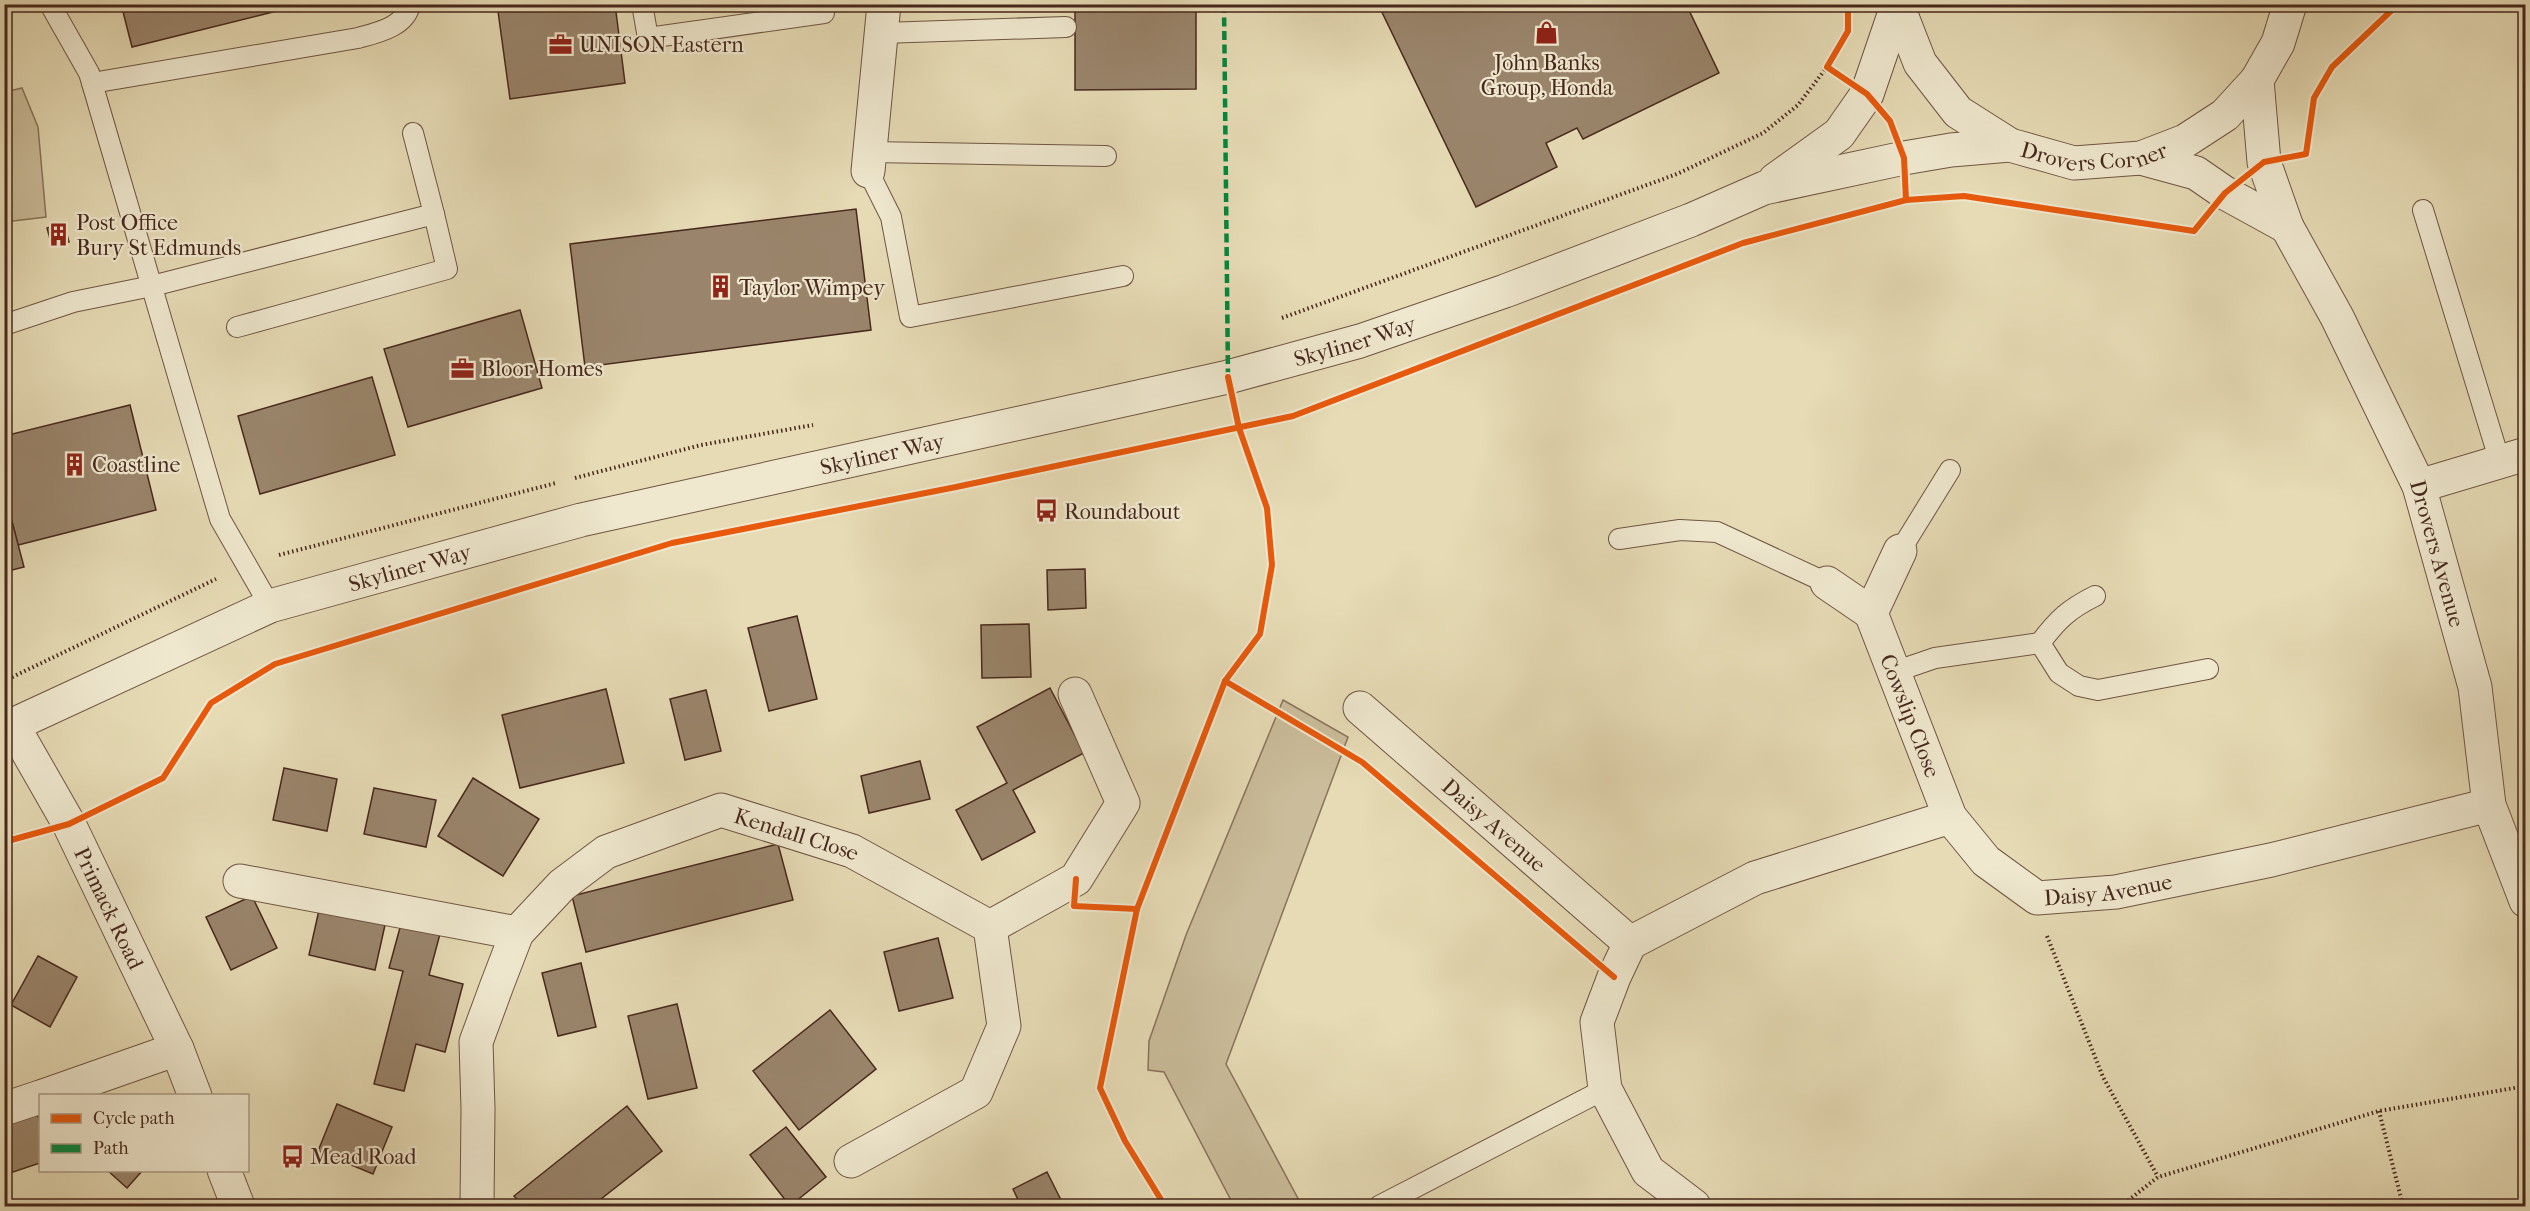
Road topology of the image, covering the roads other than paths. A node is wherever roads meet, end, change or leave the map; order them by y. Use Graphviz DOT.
graph roads {
  1 [pos="410,4"];
  2 [pos="642,4"];
  3 [pos="823,4"];
  4 [pos="2290,4"];
  5 [pos="2316,4"];
  6 [pos="1897,5"];
  7 [pos="51,6"];
  8 [pos="883,19"];
  9 [pos="1066,27"];
  10 [pos="2278,43"];
  11 [pos="2257,80"];
  12 [pos="92,82"];
  13 [pos="413,134"];
  14 [pos="2010,145"];
  15 [pos="1106,156"];
  16 [pos="2141,158"];
  17 [pos="869,162"];
  18 [pos="1764,188"];
  19 [pos="2423,210"];
  20 [pos="434,214"];
  21 [pos="2287,227"];
  22 [pos="1123,276"];
  23 [pos="153,286"];
  24 [pos="4,325"];
  25 [pos="237,327"];
  26 [pos="2513,458"];
  27 [pos="1950,470"];
  28 [pos="2420,486"];
  29 [pos="1619,540"];
  30 [pos="1900,551"];
  31 [pos="1827,583"];
  32 [pos="2096,596"];
  33 [pos="270,606"];
  34 [pos="1871,613"];
  35 [pos="2040,643"];
  36 [pos="2208,669"];
  37 [pos="1894,672"];
  38 [pos="1075,694"];
  39 [pos="1360,708"];
  40 [pos="9,727"];
  41 [pos="2489,805"];
  42 [pos="1950,817"];
  43 [pos="240,881"];
  44 [pos="2526,901"];
  45 [pos="990,927"];
  46 [pos="517,933"];
  47 [pos="1630,943"];
  48 [pos="177,1049"];
  49 [pos="1605,1089"];
  50 [pos="48,1094"];
  51 [pos="195,1094"];
  52 [pos="39,1097"];
  53 [pos="4,1109"];
  54 [pos="851,1161"];
  55 [pos="225,1172"];
  56 [pos="238,1206"];
  57 [pos="477,1206"];
  58 [pos="1379,1206"];
  59 [pos="1694,1206"];
  1 -- 12 [label="lane"];
  2 -- 3 [label="lane"];
  4 -- 10 [label="street, Drovers Corner"];
  5 -- 10 [label="street"];
  6 -- 14 [label="street, Drovers Corner"];
  6 -- 18 [label="street, Skyliner Way"];
  7 -- 12 [label="lane"];
  8 -- 9 [label="lane"];
  8 -- 17 [label="street"];
  10 -- 11 [label="street, Drovers Corner"];
  11 -- 16 [label="street, Drovers Corner"];
  11 -- 21 [label="street, Drovers Avenue"];
  12 -- 23 [label="lane"];
  13 -- 20 [label="lane"];
  14 -- 16 [label="street, Drovers Corner"];
  14 -- 18 [label="street, Skyliner Way"];
  15 -- 17 [label="lane"];
  16 -- 21 [label="street"];
  17 -- 22 [label="lane"];
  18 -- 33 [label="street, Skyliner Way"];
  19 -- 26 [label="lane"];
  20 -- 23 [label="lane"];
  20 -- 25 [label="lane"];
  21 -- 28 [label="street, Drovers Avenue"];
  23 -- 24 [label="lane"];
  23 -- 33 [label="lane"];
  26 -- 28 [label="street"];
  27 -- 30 [label="lane"];
  28 -- 41 [label="street, Drovers Avenue"];
  29 -- 31 [label="lane"];
  30 -- 34 [label="street"];
  31 -- 34 [label="street"];
  32 -- 35 [label="lane"];
  33 -- 40 [label="street, Skyliner Way"];
  34 -- 37 [label="street, Cowslip Close"];
  35 -- 36 [label="lane"];
  35 -- 37 [label="lane"];
  37 -- 42 [label="street, Cowslip Close"];
  38 -- 45 [label="street"];
  39 -- 47 [label="street, Daisy Avenue"];
  40 -- 48 [label="street, Primack Road"];
  41 -- 42 [label="street, Daisy Avenue"];
  41 -- 44 [label="street, Drovers Avenue"];
  42 -- 47 [label="street"];
  43 -- 46 [label="street"];
  45 -- 46 [label="street, Kendall Close"];
  45 -- 54 [label="street"];
  46 -- 57 [label="street, Kendall Close"];
  47 -- 49 [label="street"];
  48 -- 50 [label="street"];
  48 -- 51 [label="street, Primack Road"];
  49 -- 58 [label="lane"];
  49 -- 59 [label="street"];
  52 -- 53 [label="street"];
  55 -- 56 [label="street"];
}
